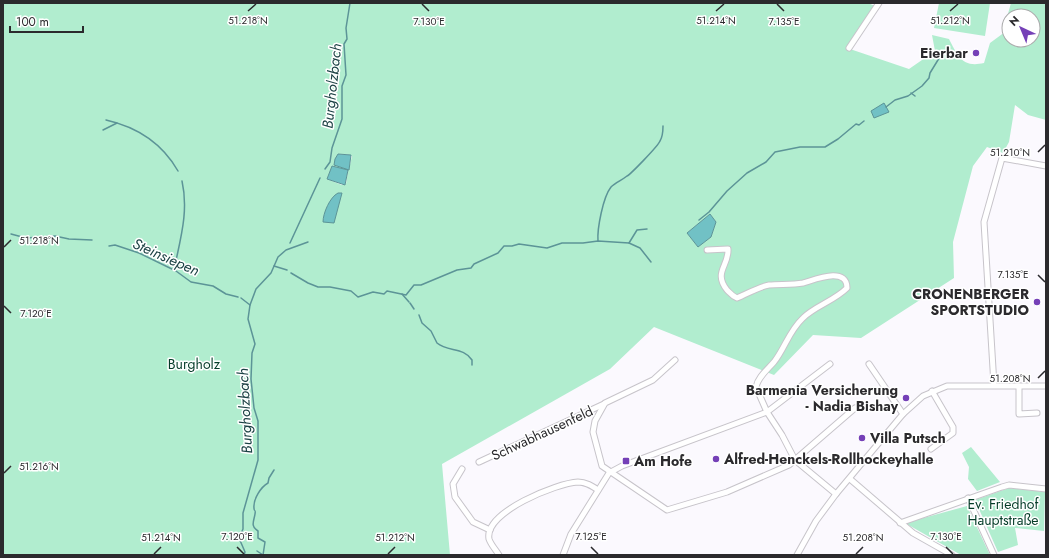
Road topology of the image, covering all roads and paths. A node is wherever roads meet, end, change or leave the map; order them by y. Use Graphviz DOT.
graph roads {
  1 [pos="879,3"];
  2 [pos="849,48"];
  3 [pos="1046,166"];
  4 [pos="707,250"];
  5 [pos="675,360"];
  6 [pos="830,364"];
  7 [pos="869,364"];
  8 [pos="994,386"];
  9 [pos="1019,386"];
  10 [pos="1046,386"];
  11 [pos="932,391"];
  12 [pos="605,404"];
  13 [pos="855,408"];
  14 [pos="767,412"];
  15 [pos="1038,413"];
  16 [pos="903,414"];
  17 [pos="931,449"];
  18 [pos="796,460"];
  19 [pos="479,462"];
  20 [pos="462,469"];
  21 [pos="610,473"];
  22 [pos="850,479"];
  23 [pos="1046,488"];
  24 [pos="598,490"];
  25 [pos="836,494"];
  26 [pos="968,498"];
  27 [pos="900,523"];
  28 [pos="490,530"];
  29 [pos="499,555"];
  30 [pos="563,555"];
  31 [pos="797,555"];
  32 [pos="952,555"];
  33 [pos="994,555"];
  1 -- 2 [label="street"];
  3 -- 8 [label="street"];
  4 -- 14 [label="street"];
  5 -- 12 [label="street, Schwabhausenfeld"];
  6 -- 14 [label="street"];
  7 -- 16 [label="street"];
  8 -- 9 [label="street"];
  8 -- 11 [label="street"];
  9 -- 10 [label="street"];
  9 -- 15 [label="street"];
  11 -- 16 [label="street"];
  11 -- 17 [label="street"];
  12 -- 19 [label="street, Schwabhausenfeld"];
  12 -- 21 [label="street, Schwabhausenfeld"];
  13 -- 18 [label="street"];
  14 -- 18 [label="street"];
  14 -- 21 [label="street"];
  16 -- 22 [label="street"];
  18 -- 21 [label="street"];
  18 -- 25 [label="street"];
  20 -- 28 [label="street"];
  21 -- 24 [label="street"];
  22 -- 25 [label="street"];
  22 -- 27 [label="street"];
  23 -- 26 [label="street"];
  24 -- 28 [label="street"];
  24 -- 30 [label="street"];
  25 -- 31 [label="street"];
  26 -- 27 [label="street"];
  26 -- 33 [label="street"];
  27 -- 32 [label="street"];
  28 -- 29 [label="street"];
}
